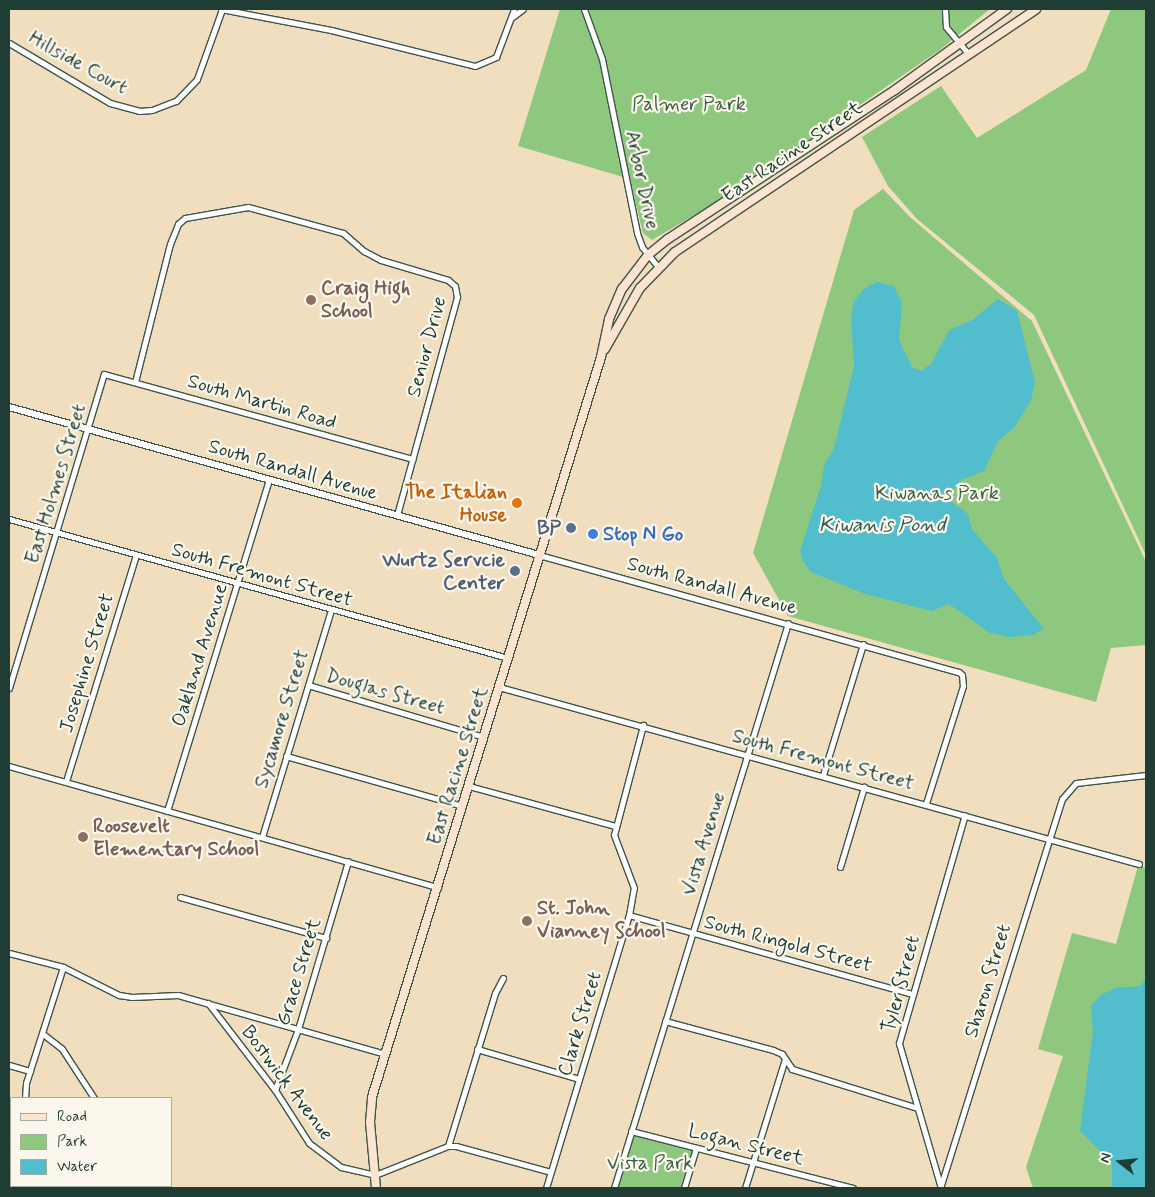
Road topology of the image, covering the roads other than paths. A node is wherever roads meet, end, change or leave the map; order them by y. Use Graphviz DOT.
graph roads {
  1 [pos="222,9"];
  2 [pos="514,9"];
  3 [pos="522,9"];
  4 [pos="584,9"];
  5 [pos="944,9"];
  6 [pos="1007,9"];
  7 [pos="1036,9"];
  8 [pos="511,19"];
  9 [pos="9,43"];
  10 [pos="960,44"];
  11 [pos="969,54"];
  12 [pos="648,255"];
  13 [pos="658,267"];
  14 [pos="601,357"];
  15 [pos="104,374"];
  16 [pos="135,382"];
  17 [pos="9,408"];
  18 [pos="88,430"];
  19 [pos="412,459"];
  20 [pos="269,480"];
  21 [pos="396,516"];
  22 [pos="9,520"];
  23 [pos="56,533"];
  24 [pos="136,554"];
  25 [pos="539,556"];
  26 [pos="238,583"];
  27 [pos="331,610"];
  28 [pos="788,623"];
  29 [pos="863,644"];
  30 [pos="508,658"];
  31 [pos="308,685"];
  32 [pos="499,687"];
  33 [pos="9,688"];
  34 [pos="644,725"];
  35 [pos="483,737"];
  36 [pos="747,755"];
  37 [pos="286,756"];
  38 [pos="9,766"];
  39 [pos="822,775"];
  40 [pos="1146,775"];
  41 [pos="66,781"];
  42 [pos="469,786"];
  43 [pos="864,787"];
  44 [pos="926,803"];
  45 [pos="463,806"];
  46 [pos="167,811"];
  47 [pos="965,816"];
  48 [pos="615,826"];
  49 [pos="262,836"];
  50 [pos="1048,840"];
  51 [pos="348,862"];
  52 [pos="1139,864"];
  53 [pos="840,868"];
  54 [pos="438,887"];
  55 [pos="180,897"];
  56 [pos="629,915"];
  57 [pos="692,933"];
  58 [pos="326,938"];
  59 [pos="9,953"];
  60 [pos="63,967"];
  61 [pos="503,978"];
  62 [pos="911,994"];
  63 [pos="208,1003"];
  64 [pos="665,1021"];
  65 [pos="298,1029"];
  66 [pos="42,1034"];
  67 [pos="477,1050"];
  68 [pos="385,1054"];
  69 [pos="785,1059"];
  70 [pos="9,1065"];
  71 [pos="30,1071"];
  72 [pos="579,1079"];
  73 [pos="275,1090"];
  74 [pos="25,1097"];
  75 [pos="93,1097"];
  76 [pos="917,1108"];
  77 [pos="631,1131"];
  78 [pos="448,1146"];
  79 [pos="696,1148"];
  80 [pos="753,1162"];
  81 [pos="551,1172"];
  82 [pos="375,1175"];
  83 [pos="941,1186"];
  84 [pos="845,1187"];
  85 [pos="376,1188"];
  86 [pos="546,1188"];
  87 [pos="614,1188"];
  88 [pos="684,1188"];
  89 [pos="745,1188"];
  90 [pos="853,1188"];
  1 -- 8 [label="street"];
  1 -- 9 [label="street, Hillside Court"];
  2 -- 8 [label="street"];
  3 -- 8 [label="street"];
  4 -- 12 [label="street, Arbor Drive"];
  5 -- 10 [label="street"];
  6 -- 10 [label="main road, East Racine Street"];
  7 -- 11 [label="main road, East Racine Street"];
  10 -- 11 [label="street"];
  10 -- 12 [label="main road, East Racine Street"];
  11 -- 13 [label="main road, East Racine Street"];
  12 -- 13 [label="street, Arbor Drive"];
  12 -- 14 [label="main road, East Racine Street"];
  13 -- 14 [label="main road, East Racine Street"];
  14 -- 25 [label="main road, East Racine Street"];
  15 -- 16 [label="street, South Martin Road"];
  15 -- 18 [label="street, East Holmes Street"];
  16 -- 19 [label="street, South Martin Road"];
  16 -- 19 [label="street, Senior Drive"];
  17 -- 18 [label="street, South Randall Avenue"];
  18 -- 20 [label="street, South Randall Avenue"];
  18 -- 23 [label="street, East Holmes Street"];
  19 -- 21 [label="street, Senior Drive"];
  20 -- 21 [label="street, South Randall Avenue"];
  20 -- 26 [label="street, Oakland Avenue"];
  21 -- 25 [label="street, South Randall Avenue"];
  22 -- 23 [label="street, South Fremont Street"];
  23 -- 24 [label="street, South Fremont Street"];
  23 -- 33 [label="street, East Holmes Street"];
  24 -- 26 [label="street, South Fremont Street"];
  24 -- 41 [label="street, Josephine Street"];
  25 -- 28 [label="street, South Randall Avenue"];
  25 -- 30 [label="main road, East Racine Street"];
  26 -- 27 [label="street, South Fremont Street"];
  26 -- 46 [label="street, Oakland Avenue"];
  27 -- 30 [label="street, South Fremont Street"];
  27 -- 31 [label="street, Sycamore Street"];
  28 -- 29 [label="street, South Randall Avenue"];
  28 -- 36 [label="street, Vista Avenue"];
  29 -- 39 [label="street"];
  29 -- 44 [label="street, South Randall Avenue"];
  30 -- 32 [label="main road, East Racine Street"];
  31 -- 35 [label="street, Douglas Street"];
  31 -- 37 [label="street, Sycamore Street"];
  32 -- 34 [label="street, South Fremont Street"];
  32 -- 35 [label="main road, East Racine Street"];
  34 -- 36 [label="street, South Fremont Street"];
  34 -- 48 [label="street, Clark Street"];
  35 -- 42 [label="main road, East Racine Street"];
  36 -- 39 [label="street, South Fremont Street"];
  36 -- 57 [label="street, Vista Avenue"];
  37 -- 45 [label="street"];
  37 -- 49 [label="street, Sycamore Street"];
  38 -- 41 [label="street"];
  39 -- 43 [label="street, South Fremont Street"];
  40 -- 50 [label="street, Sharon Street"];
  41 -- 46 [label="street"];
  42 -- 45 [label="main road, East Racine Street"];
  42 -- 48 [label="street"];
  43 -- 44 [label="street, South Fremont Street"];
  43 -- 53 [label="street"];
  44 -- 47 [label="street, South Fremont Street"];
  45 -- 54 [label="main road, East Racine Street"];
  46 -- 49 [label="street"];
  47 -- 50 [label="street, South Fremont Street"];
  47 -- 62 [label="street, Tyler Street"];
  48 -- 56 [label="street, Clark Street"];
  49 -- 51 [label="street"];
  50 -- 52 [label="street, South Fremont Street"];
  50 -- 83 [label="street, Sharon Street"];
  51 -- 54 [label="street"];
  51 -- 58 [label="street, Grace Street"];
  54 -- 68 [label="main road, East Racine Street"];
  55 -- 58 [label="street"];
  56 -- 57 [label="street, South Ringold Street"];
  56 -- 72 [label="street, Clark Street"];
  57 -- 62 [label="street, South Ringold Street"];
  57 -- 64 [label="street, Vista Avenue"];
  58 -- 65 [label="street, Grace Street"];
  59 -- 60 [label="street"];
  60 -- 63 [label="street"];
  60 -- 66 [label="street"];
  61 -- 67 [label="street"];
  62 -- 76 [label="street, Tyler Street"];
  63 -- 65 [label="street"];
  63 -- 73 [label="street, Bostwick Avenue"];
  64 -- 69 [label="street"];
  64 -- 77 [label="street, Vista Avenue"];
  65 -- 68 [label="street"];
  65 -- 73 [label="street, Grace Street"];
  66 -- 71 [label="street"];
  66 -- 75 [label="street"];
  67 -- 72 [label="street"];
  67 -- 78 [label="street"];
  68 -- 82 [label="main road, East Racine Street"];
  69 -- 76 [label="street"];
  69 -- 80 [label="street"];
  70 -- 71 [label="street"];
  71 -- 74 [label="street"];
  72 -- 81 [label="street, Clark Street"];
  73 -- 82 [label="street, Bostwick Avenue"];
  76 -- 83 [label="street, Tyler Street"];
  77 -- 79 [label="street, Logan Street"];
  77 -- 87 [label="street, Vista Avenue"];
  78 -- 81 [label="street"];
  78 -- 82 [label="street"];
  79 -- 80 [label="street, Logan Street"];
  79 -- 88 [label="street"];
  80 -- 84 [label="street, Logan Street"];
  80 -- 89 [label="street"];
  81 -- 86 [label="street, Clark Street"];
  82 -- 85 [label="main road, East Racine Street"];
  84 -- 90 [label="street, Logan Street"];
}
